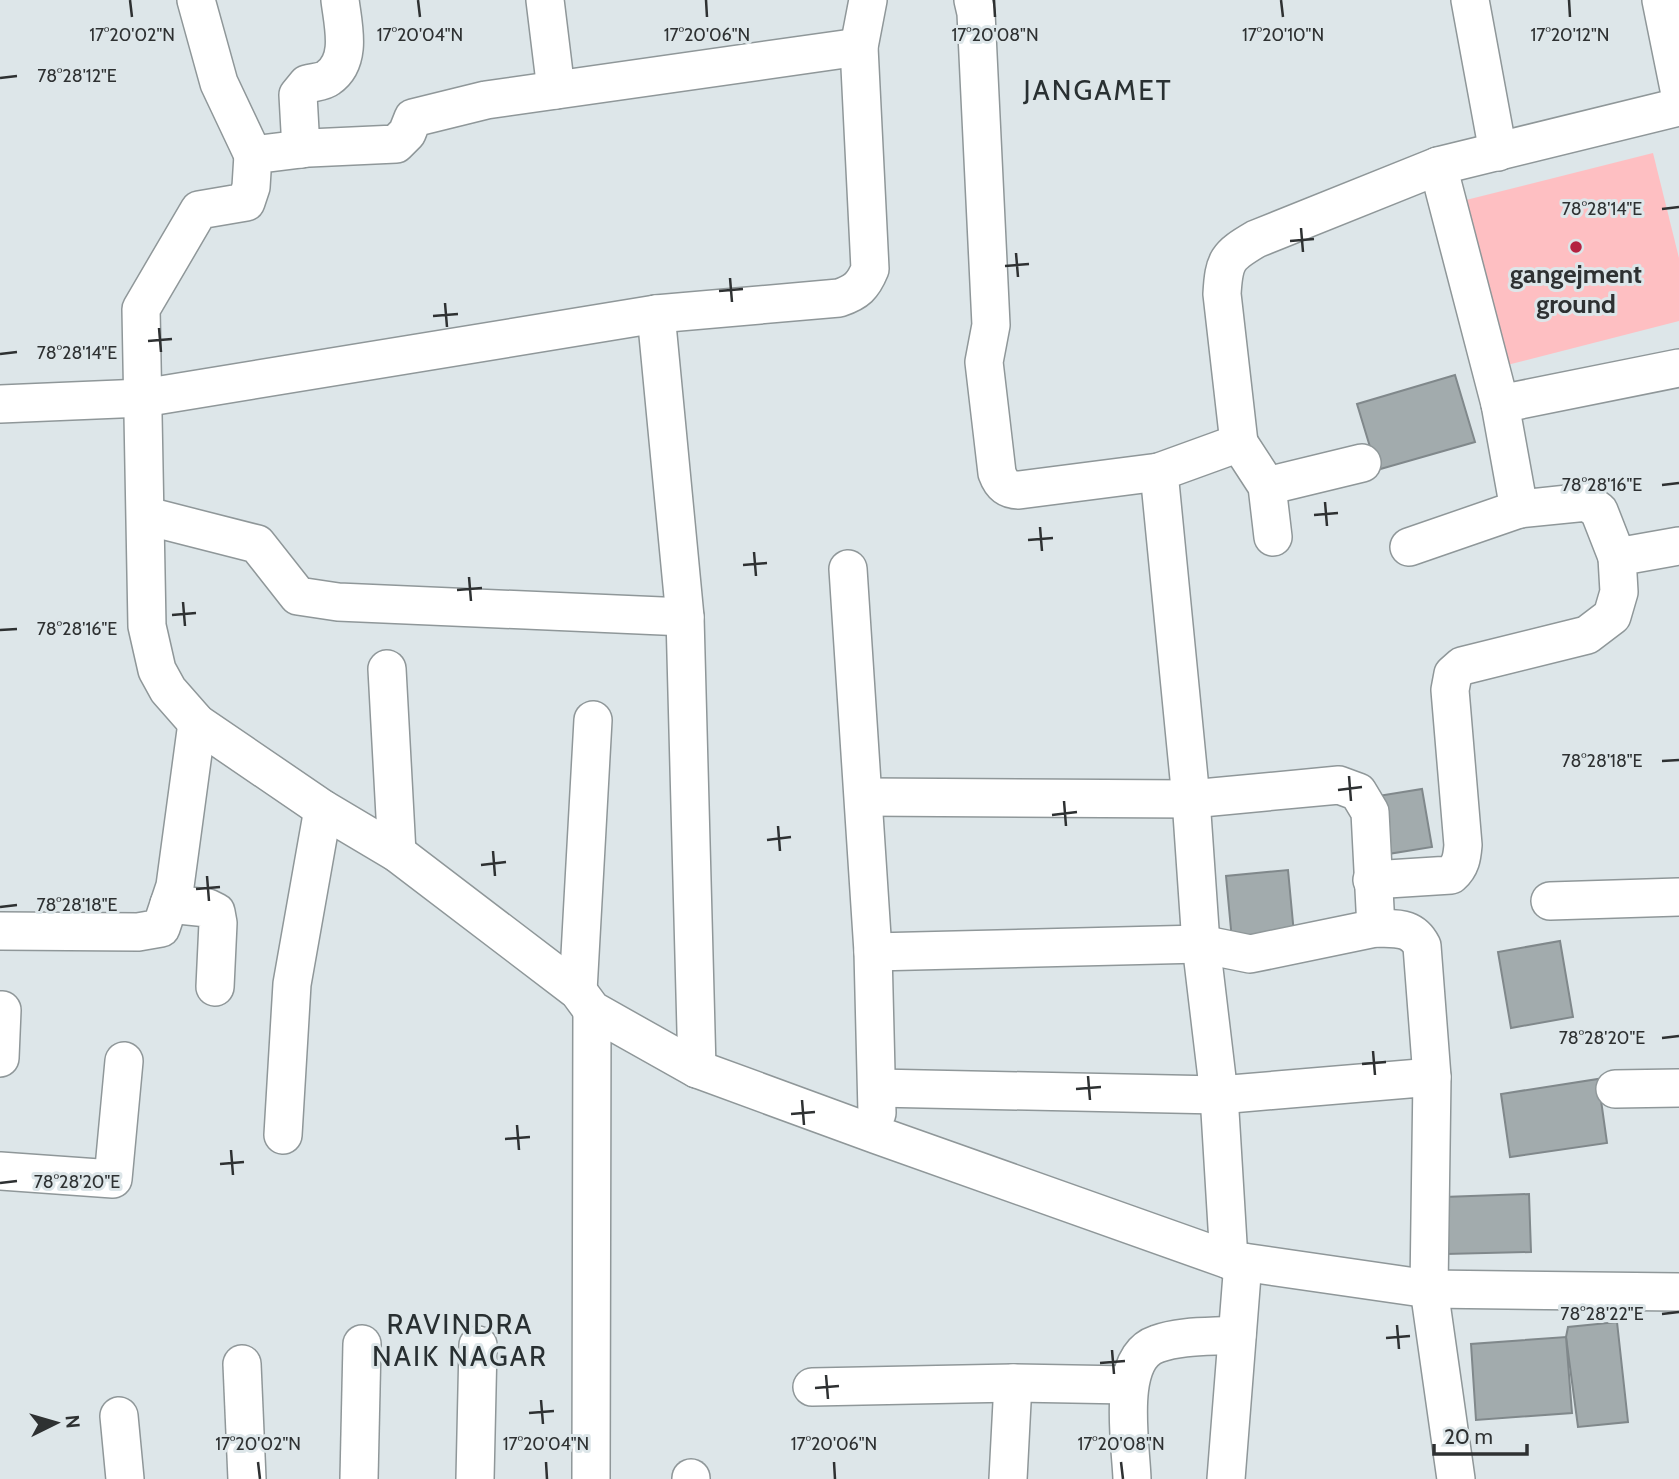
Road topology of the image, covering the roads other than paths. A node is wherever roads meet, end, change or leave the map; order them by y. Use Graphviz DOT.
graph roads {
  1 [pos="196,0"];
  2 [pos="340,0"];
  3 [pos="545,0"];
  4 [pos="868,0"];
  5 [pos="973,0"];
  6 [pos="1470,0"];
  7 [pos="1661,0"];
  8 [pos="859,47"];
  9 [pos="1679,89"];
  10 [pos="556,90"];
  11 [pos="1679,107"];
  12 [pos="301,149"];
  13 [pos="1498,152"];
  14 [pos="253,155"];
  15 [pos="1438,166"];
  16 [pos="656,314"];
  17 [pos="1679,368"];
  18 [pos="143,398"];
  19 [pos="0,404"];
  20 [pos="1500,404"];
  21 [pos="1239,443"];
  22 [pos="1362,463"];
  23 [pos="1159,472"];
  24 [pos="1267,486"];
  25 [pos="1519,509"];
  26 [pos="147,516"];
  27 [pos="1273,537"];
  28 [pos="1679,546"];
  29 [pos="1409,547"];
  30 [pos="1617,557"];
  31 [pos="848,569"];
  32 [pos="685,617"];
  33 [pos="387,668"];
  34 [pos="593,720"];
  35 [pos="197,723"];
  36 [pos="865,797"];
  37 [pos="1191,799"];
  38 [pos="323,809"];
  39 [pos="397,853"];
  40 [pos="1372,880"];
  41 [pos="1679,897"];
  42 [pos="1549,901"];
  43 [pos="169,904"];
  44 [pos="1376,928"];
  45 [pos="0,931"];
  46 [pos="1201,944"];
  47 [pos="873,952"];
  48 [pos="215,987"];
  49 [pos="585,1000"];
  50 [pos="2,1010"];
  51 [pos="0,1058"];
  52 [pos="124,1061"];
  53 [pos="697,1069"];
  54 [pos="1432,1077"];
  55 [pos="877,1088"];
  56 [pos="1679,1088"];
  57 [pos="1615,1089"];
  58 [pos="1219,1095"];
  59 [pos="283,1135"];
  60 [pos="877,1135"];
  61 [pos="0,1171"];
  62 [pos="1236,1261"];
  63 [pos="1429,1289"];
  64 [pos="1679,1292"];
  65 [pos="1237,1335"];
  66 [pos="362,1344"];
  67 [pos="478,1345"];
  68 [pos="242,1364"];
  69 [pos="1013,1383"];
  70 [pos="1128,1385"];
  71 [pos="812,1387"];
  72 [pos="119,1416"];
  73 [pos="125,1479"];
  74 [pos="247,1479"];
  75 [pos="359,1479"];
  76 [pos="475,1479"];
  77 [pos="591,1479"];
  78 [pos="1008,1479"];
  79 [pos="1132,1479"];
  80 [pos="1226,1479"];
  81 [pos="1456,1479"];
  1 -- 14 [label="street"];
  2 -- 12 [label="street"];
  3 -- 10 [label="street"];
  4 -- 8 [label="street"];
  5 -- 23 [label="street"];
  6 -- 13 [label="street"];
  7 -- 9 [label="street"];
  8 -- 10 [label="street"];
  8 -- 16 [label="street"];
  10 -- 12 [label="street"];
  11 -- 13 [label="street"];
  12 -- 14 [label="street"];
  13 -- 15 [label="street"];
  14 -- 18 [label="street"];
  15 -- 20 [label="street"];
  15 -- 21 [label="street"];
  16 -- 18 [label="street"];
  16 -- 32 [label="street"];
  17 -- 20 [label="street"];
  18 -- 19 [label="street"];
  18 -- 26 [label="street"];
  20 -- 25 [label="street"];
  21 -- 23 [label="street"];
  21 -- 24 [label="street"];
  22 -- 24 [label="street"];
  23 -- 37 [label="street"];
  24 -- 27 [label="street"];
  25 -- 29 [label="street"];
  25 -- 30 [label="street"];
  26 -- 32 [label="street"];
  26 -- 35 [label="street"];
  28 -- 30 [label="street"];
  30 -- 40 [label="street"];
  31 -- 36 [label="street"];
  32 -- 53 [label="street"];
  33 -- 39 [label="street"];
  34 -- 49 [label="street"];
  35 -- 38 [label="street"];
  35 -- 43 [label="street"];
  36 -- 37 [label="street"];
  36 -- 47 [label="street"];
  37 -- 40 [label="street"];
  37 -- 46 [label="street"];
  38 -- 39 [label="street"];
  38 -- 59 [label="street"];
  39 -- 49 [label="street"];
  40 -- 44 [label="street"];
  41 -- 42 [label="street"];
  43 -- 45 [label="street"];
  43 -- 48 [label="street"];
  44 -- 46 [label="street"];
  44 -- 54 [label="street"];
  46 -- 47 [label="street"];
  46 -- 58 [label="street"];
  47 -- 55 [label="street"];
  49 -- 53 [label="street"];
  49 -- 77 [label="street"];
  50 -- 51 [label="street"];
  52 -- 61 [label="street"];
  53 -- 60 [label="street"];
  54 -- 58 [label="street"];
  54 -- 63 [label="street"];
  55 -- 58 [label="street"];
  55 -- 60 [label="street"];
  56 -- 57 [label="street"];
  58 -- 62 [label="street"];
  60 -- 62 [label="street"];
  62 -- 63 [label="street"];
  62 -- 65 [label="street"];
  63 -- 64 [label="street"];
  63 -- 81 [label="street"];
  65 -- 70 [label="street"];
  65 -- 80 [label="street"];
  66 -- 75 [label="street"];
  67 -- 76 [label="street"];
  68 -- 74 [label="street"];
  69 -- 70 [label="street"];
  69 -- 71 [label="street"];
  69 -- 78 [label="street"];
  70 -- 79 [label="street"];
  72 -- 73 [label="street"];
}
